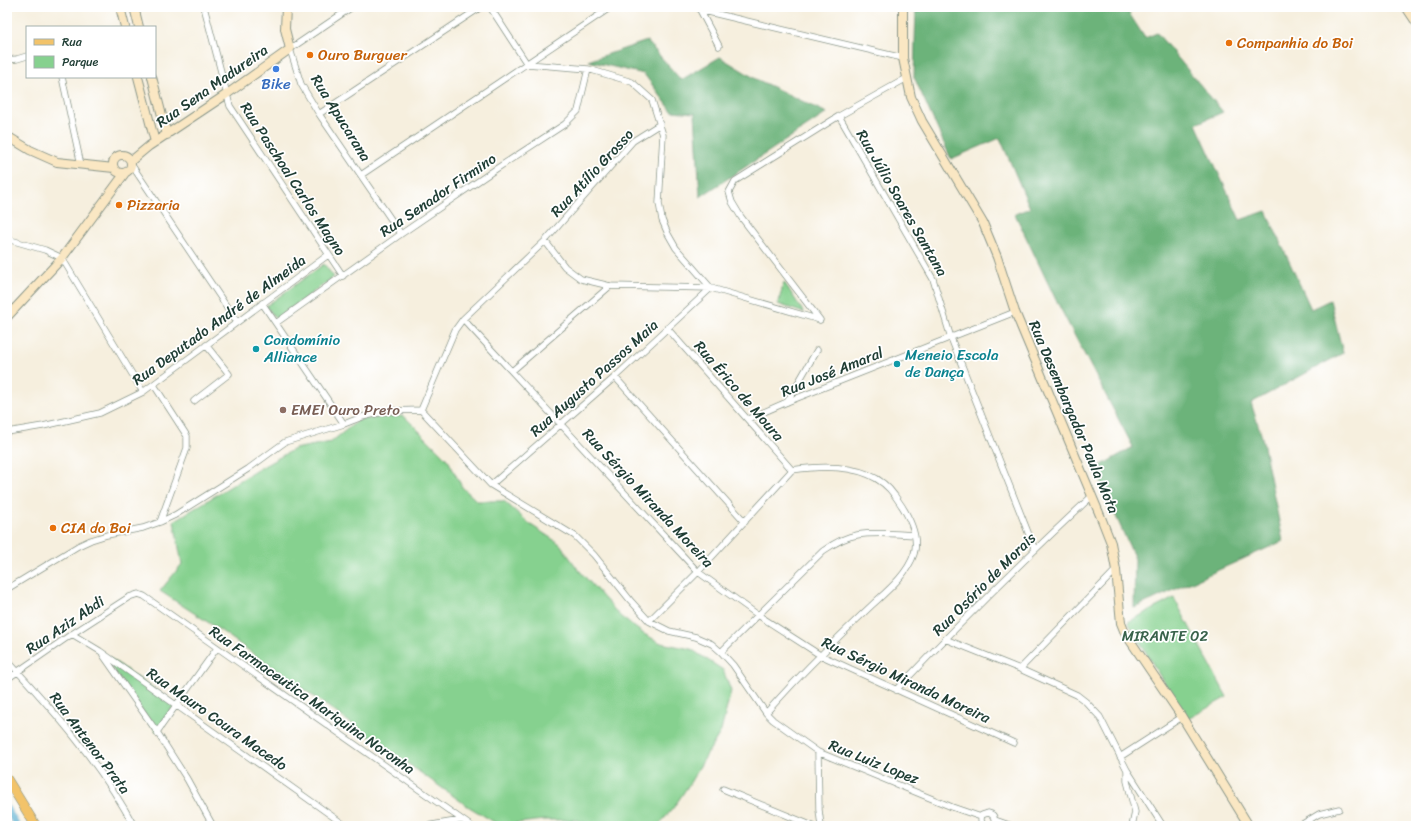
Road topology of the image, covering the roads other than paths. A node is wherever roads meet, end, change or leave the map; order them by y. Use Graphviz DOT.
graph roads {
  1 [pos="120,7"];
  2 [pos="134,7"];
  3 [pos="204,7"];
  4 [pos="352,7"];
  5 [pos="481,7"];
  6 [pos="490,7"];
  7 [pos="611,7"];
  8 [pos="903,7"];
  9 [pos="1406,7"];
  10 [pos="285,8"];
  11 [pos="699,9"];
  12 [pos="1416,22"];
  13 [pos="125,26"];
  14 [pos="139,26"];
  15 [pos="719,46"];
  16 [pos="290,49"];
  17 [pos="26,56"];
  18 [pos="903,58"];
  19 [pos="7,60"];
  20 [pos="527,64"];
  21 [pos="588,69"];
  22 [pos="62,78"];
  23 [pos="138,78"];
  24 [pos="152,78"];
  25 [pos="907,78"];
  26 [pos="227,94"];
  27 [pos="319,114"];
  28 [pos="839,116"];
  29 [pos="660,124"];
  30 [pos="166,135"];
  31 [pos="7,136"];
  32 [pos="152,144"];
  33 [pos="125,155"];
  34 [pos="116,157"];
  35 [pos="81,164"];
  36 [pos="94,165"];
  37 [pos="129,167"];
  38 [pos="114,168"];
  39 [pos="361,175"];
  40 [pos="110,193"];
  41 [pos="401,234"];
  42 [pos="7,239"];
  43 [pos="545,241"];
  44 [pos="328,255"];
  45 [pos="62,258"];
  46 [pos="343,276"];
  47 [pos="610,286"];
  48 [pos="711,288"];
  49 [pos="262,303"];
  50 [pos="1015,312"];
  51 [pos="7,318"];
  52 [pos="464,319"];
  53 [pos="237,322"];
  54 [pos="276,323"];
  55 [pos="667,328"];
  56 [pos="951,338"];
  57 [pos="206,345"];
  58 [pos="817,350"];
  59 [pos="512,371"];
  60 [pos="616,377"];
  61 [pos="154,385"];
  62 [pos="143,392"];
  63 [pos="194,401"];
  64 [pos="787,402"];
  65 [pos="421,410"];
  66 [pos="748,420"];
  67 [pos="344,424"];
  68 [pos="561,424"];
  69 [pos="7,432"];
  70 [pos="792,470"];
  71 [pos="491,486"];
  72 [pos="1092,496"];
  73 [pos="160,522"];
  74 [pos="745,522"];
  75 [pos="914,535"];
  76 [pos="1035,550"];
  77 [pos="1116,570"];
  78 [pos="698,572"];
  79 [pos="7,589"];
  80 [pos="138,594"];
  81 [pos="758,614"];
  82 [pos="649,621"];
  83 [pos="72,634"];
  84 [pos="945,639"];
  85 [pos="217,648"];
  86 [pos="100,651"];
  87 [pos="721,652"];
  88 [pos="820,655"];
  89 [pos="7,660"];
  90 [pos="1020,669"];
  91 [pos="18,672"];
  92 [pos="7,679"];
  93 [pos="896,690"];
  94 [pos="175,704"];
  95 [pos="766,713"];
  96 [pos="1182,717"];
  97 [pos="157,732"];
  98 [pos="1014,743"];
  99 [pos="818,752"];
  100 [pos="1120,757"];
  101 [pos="1127,770"];
  102 [pos="7,779"];
  103 [pos="723,789"];
  104 [pos="1339,809"];
  105 [pos="981,817"];
  106 [pos="462,820"];
  107 [pos="993,824"];
  108 [pos="36,826"];
  109 [pos="134,826"];
  110 [pos="213,826"];
  111 [pos="346,826"];
  112 [pos="426,826"];
  113 [pos="471,826"];
  114 [pos="812,826"];
  115 [pos="821,826"];
  116 [pos="986,826"];
  117 [pos="1012,826"];
  118 [pos="1132,826"];
  119 [pos="1163,826"];
  120 [pos="1248,826"];
  121 [pos="1299,826"];
  1 -- 13 [label="street"];
  2 -- 14 [label="street"];
  3 -- 26 [label="street, Rua Paschoal Carlos Magno"];
  4 -- 16 [label="street"];
  5 -- 27 [label="street"];
  6 -- 20 [label="street"];
  7 -- 20 [label="street"];
  8 -- 18 [label="street, Rua Desembargador Paula Mota"];
  9 -- 12 [label="street"];
  10 -- 16 [label="street, Rua Apucarana"];
  11 -- 15 [label="street"];
  11 -- 18 [label="street"];
  16 -- 26 [label="street, Rua Sena Madureira"];
  16 -- 27 [label="street, Rua Apucarana"];
  17 -- 19 [label="street"];
  18 -- 25 [label="street, Rua Desembargador Paula Mota"];
  20 -- 21 [label="street"];
  20 -- 39 [label="street"];
  21 -- 29 [label="street"];
  21 -- 41 [label="street, Rua Senador Firmino"];
  22 -- 35 [label="street"];
  23 -- 32 [label="street"];
  24 -- 30 [label="street"];
  25 -- 28 [label="street"];
  25 -- 50 [label="street, Rua Desembargador Paula Mota"];
  26 -- 30 [label="street, Rua Sena Madureira"];
  26 -- 44 [label="street, Rua Paschoal Carlos Magno"];
  27 -- 39 [label="street, Rua Apucarana"];
  28 -- 48 [label="street"];
  28 -- 56 [label="street, Rua Júlio Soares Santana"];
  29 -- 43 [label="street, Rua Atílio Grosso"];
  29 -- 48 [label="street"];
  30 -- 32 [label="street, Rua Sena Madureira"];
  31 -- 35 [label="street"];
  32 -- 33 [label="street, Rua Sena Madureira"];
  32 -- 37 [label="street, Rua Sena Madureira"];
  33 -- 34 [label="street"];
  33 -- 37 [label="street"];
  34 -- 36 [label="street"];
  34 -- 38 [label="street"];
  35 -- 36 [label="street"];
  36 -- 38 [label="street"];
  37 -- 38 [label="street"];
  37 -- 40 [label="street, Rua Sena Madureira"];
  37 -- 53 [label="street"];
  38 -- 40 [label="street"];
  39 -- 41 [label="street, Rua Apucarana"];
  40 -- 45 [label="street, Rua Sena Madureira"];
  41 -- 46 [label="street, Rua Senador Firmino"];
  42 -- 45 [label="street"];
  43 -- 47 [label="street"];
  43 -- 52 [label="street, Rua Atílio Grosso"];
  44 -- 46 [label="street, Rua Paschoal Carlos Magno"];
  44 -- 49 [label="street, Rua Deputado André de Almeida"];
  45 -- 51 [label="street, Rua Sena Madureira"];
  45 -- 62 [label="street"];
  46 -- 54 [label="street, Rua Senador Firmino"];
  47 -- 48 [label="street"];
  47 -- 59 [label="street"];
  48 -- 55 [label="street, Rua Augusto Passos Maia"];
  49 -- 53 [label="street, Rua Deputado André de Almeida"];
  49 -- 54 [label="street"];
  50 -- 56 [label="street, Rua José Amaral"];
  50 -- 72 [label="street, Rua Desembargador Paula Mota"];
  52 -- 59 [label="street, Rua Sérgio Miranda Moreira"];
  52 -- 65 [label="street, Rua Atílio Grosso"];
  53 -- 57 [label="street, Rua Deputado André de Almeida"];
  54 -- 67 [label="street"];
  55 -- 60 [label="street, Rua Augusto Passos Maia"];
  55 -- 66 [label="street, Rua Érico de Moura"];
  56 -- 64 [label="street, Rua José Amaral"];
  56 -- 76 [label="street, Rua Júlio Soares Santana"];
  57 -- 61 [label="street, Rua Deputado André de Almeida"];
  57 -- 63 [label="street"];
  58 -- 64 [label="street"];
  59 -- 68 [label="street, Rua Sérgio Miranda Moreira"];
  60 -- 68 [label="street, Rua Augusto Passos Maia"];
  60 -- 74 [label="street"];
  61 -- 62 [label="street, Rua Deputado André de Almeida"];
  61 -- 73 [label="street"];
  62 -- 69 [label="street, Rua Deputado André de Almeida"];
  64 -- 66 [label="street, Rua José Amaral"];
  65 -- 67 [label="street"];
  65 -- 71 [label="street"];
  66 -- 70 [label="street, Rua Érico de Moura"];
  67 -- 73 [label="street"];
  68 -- 71 [label="street, Rua Augusto Passos Maia"];
  68 -- 78 [label="street, Rua Sérgio Miranda Moreira"];
  70 -- 74 [label="street"];
  70 -- 75 [label="street"];
  71 -- 82 [label="street"];
  72 -- 76 [label="street, Rua Osório de Morais"];
  72 -- 77 [label="street, Rua Desembargador Paula Mota"];
  73 -- 79 [label="street"];
  74 -- 78 [label="street"];
  75 -- 81 [label="street"];
  75 -- 88 [label="street"];
  76 -- 84 [label="street, Rua Osório de Morais"];
  77 -- 90 [label="street"];
  77 -- 96 [label="street, Rua Desembargador Paula Mota"];
  78 -- 81 [label="street, Rua Sérgio Miranda Moreira"];
  78 -- 82 [label="street"];
  80 -- 83 [label="street, Rua Aziz Abdi"];
  80 -- 85 [label="street, Rua Farmaceutica Mariquina Noronha"];
  81 -- 87 [label="street"];
  81 -- 88 [label="street, Rua Sérgio Miranda Moreira"];
  82 -- 87 [label="street, Rua Luiz Lopez"];
  83 -- 86 [label="street, Rua Mauro Coura Macedo"];
  83 -- 91 [label="street, Rua Aziz Abdi"];
  84 -- 90 [label="street"];
  84 -- 93 [label="street, Rua Osório de Morais"];
  85 -- 94 [label="street"];
  85 -- 106 [label="street, Rua Farmaceutica Mariquina Noronha"];
  86 -- 94 [label="street, Rua Mauro Coura Macedo"];
  86 -- 97 [label="street"];
  87 -- 95 [label="street, Rua Luiz Lopez"];
  88 -- 93 [label="street, Rua Sérgio Miranda Moreira"];
  88 -- 95 [label="street"];
  89 -- 91 [label="street, Rua Antenor Prata"];
  90 -- 100 [label="street"];
  91 -- 92 [label="street, Rua Aziz Abdi"];
  91 -- 109 [label="street, Rua Antenor Prata"];
  93 -- 98 [label="street, Rua Sérgio Miranda Moreira"];
  94 -- 97 [label="street"];
  94 -- 111 [label="street, Rua Mauro Coura Macedo"];
  95 -- 99 [label="street, Rua Luiz Lopez"];
  96 -- 100 [label="street"];
  96 -- 120 [label="street, Rua Desembargador Paula Mota"];
  97 -- 110 [label="street"];
  99 -- 105 [label="street, Rua Luiz Lopez"];
  99 -- 115 [label="street"];
  100 -- 101 [label="street"];
  101 -- 118 [label="street"];
  101 -- 119 [label="street"];
  102 -- 108 [label="main road"];
  103 -- 114 [label="street"];
  104 -- 121 [label="street"];
  105 -- 107 [label="street, Rua Luiz Lopez"];
  105 -- 116 [label="street"];
  106 -- 112 [label="street"];
  106 -- 113 [label="street, Rua Farmaceutica Mariquina Noronha"];
  107 -- 117 [label="street"];
}
